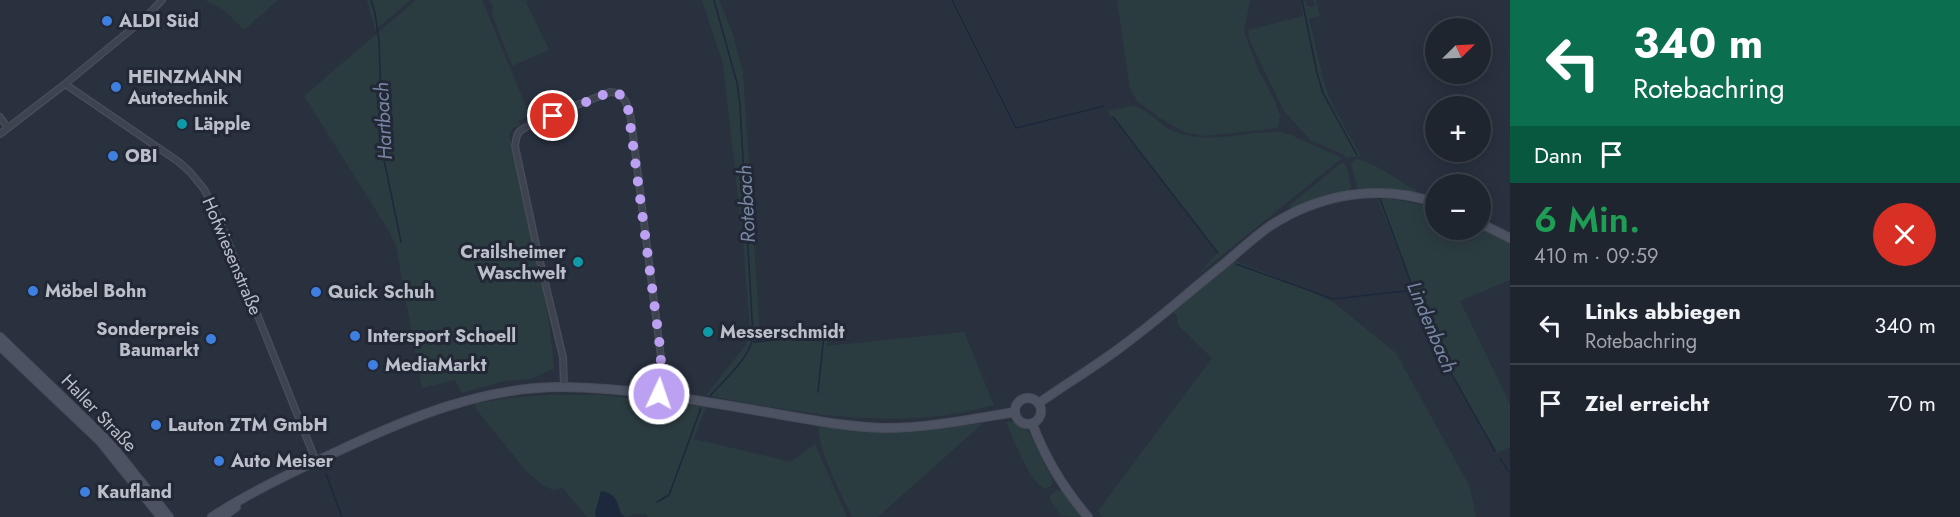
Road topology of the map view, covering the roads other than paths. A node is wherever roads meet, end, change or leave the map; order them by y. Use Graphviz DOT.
graph roads {
  1 [pos="162,0"];
  2 [pos="65,84"];
  3 [pos="0,117"];
  4 [pos="8,128"];
  5 [pos="0,134"];
  6 [pos="1425,199"];
  7 [pos="1491,228"];
  8 [pos="1510,238"];
  9 [pos="0,337"];
  10 [pos="0,346"];
  11 [pos="564,387"];
  12 [pos="659,394"];
  13 [pos="1039,404"];
  14 [pos="1015,412"];
  15 [pos="1032,423"];
  16 [pos="316,461"];
  17 [pos="246,498"];
  18 [pos="159,515"];
  19 [pos="224,516"];
  20 [pos="169,517"];
  21 [pos="212,517"];
  22 [pos="1088,517"];
  1 -- 2 [label="street"];
  2 -- 4 [label="street"];
  2 -- 16 [label="street, Hofwiesenstraße"];
  3 -- 4 [label="street"];
  4 -- 5 [label="street"];
  6 -- 13 [label="main road"];
  7 -- 8 [label="main road"];
  9 -- 20 [label="main road, Haller Straße"];
  10 -- 18 [label="main road, Haller Straße"];
  11 -- 12 [label="main road"];
  11 -- 12 [label="street"];
  11 -- 16 [label="main road"];
  12 -- 14 [label="main road"];
  13 -- 14 [label="main road"];
  13 -- 15 [label="main road"];
  14 -- 15 [label="main road"];
  15 -- 22 [label="main road"];
  16 -- 17 [label="main road"];
  17 -- 19 [label="main road"];
  17 -- 21 [label="main road"];
}
